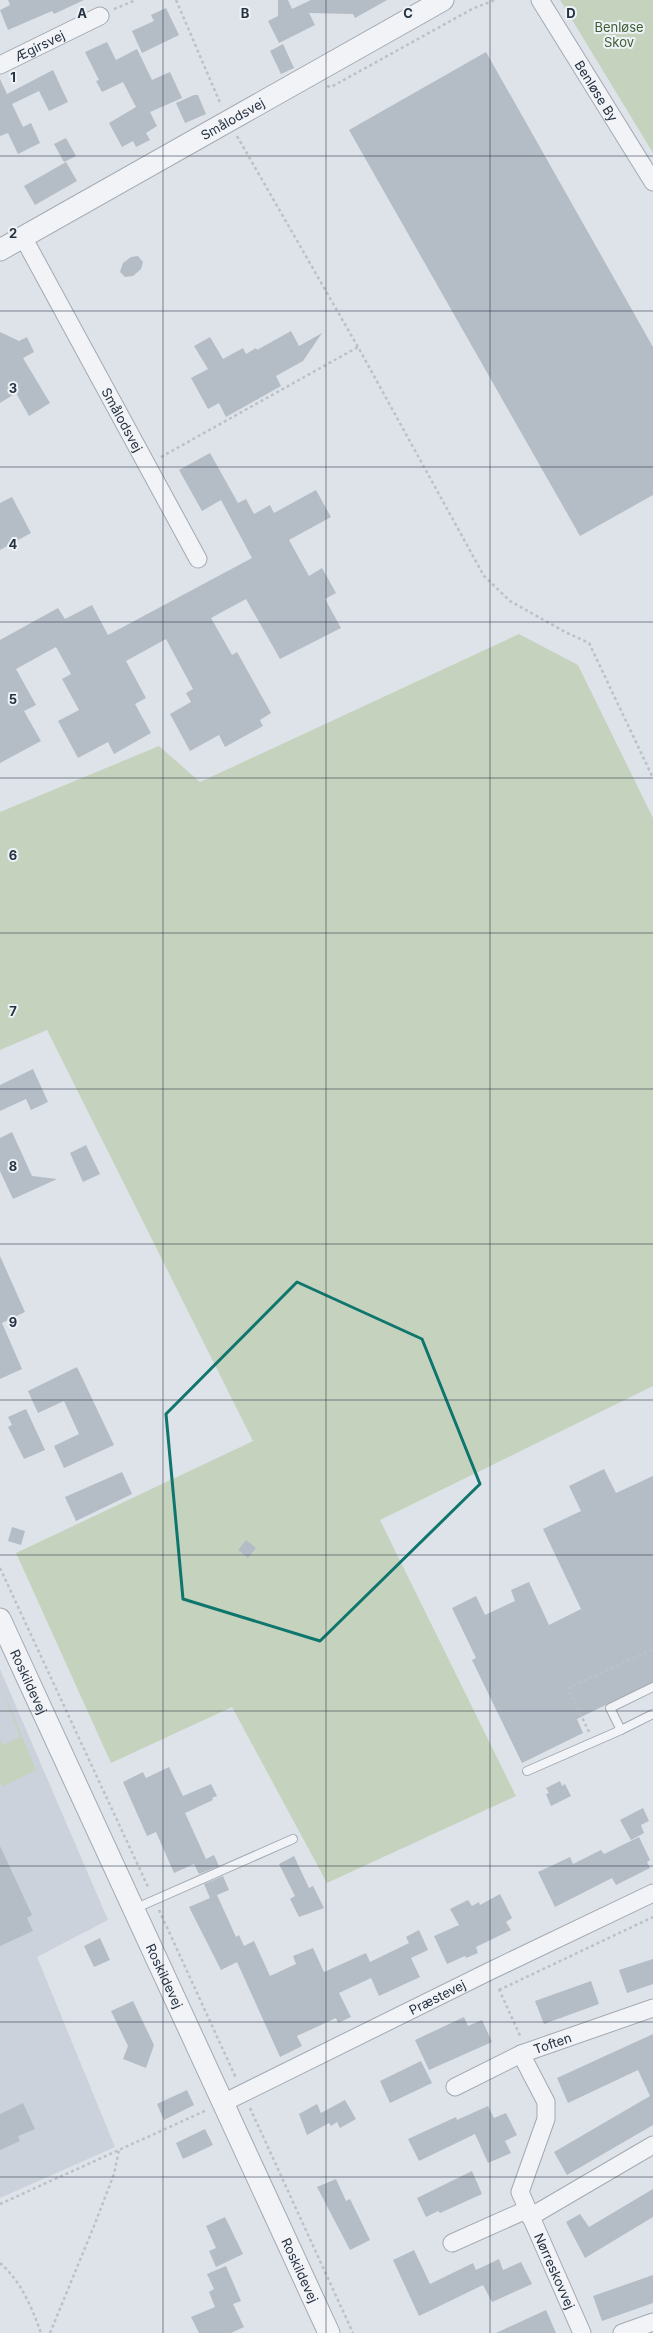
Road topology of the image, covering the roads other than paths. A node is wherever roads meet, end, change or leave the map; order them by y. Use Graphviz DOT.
graph roads {
  1 [pos="443,0"];
  2 [pos="540,0"];
  3 [pos="100,16"];
  4 [pos="0,65"];
  5 [pos="653,182"];
  6 [pos="23,237"];
  7 [pos="0,250"];
  8 [pos="198,559"];
  9 [pos="0,1619"];
  10 [pos="653,1687"];
  11 [pos="653,1714"];
  12 [pos="621,1730"];
  13 [pos="526,1771"];
  14 [pos="294,1839"];
  15 [pos="653,1893"];
  16 [pos="134,1909"];
  17 [pos="653,2008"];
  18 [pos="521,2054"];
  19 [pos="455,2087"];
  20 [pos="223,2103"];
  21 [pos="653,2145"];
  22 [pos="528,2213"];
  23 [pos="452,2243"];
  24 [pos="653,2322"];
  25 [pos="329,2333"];
  26 [pos="582,2333"];
  27 [pos="622,2333"];
  1 -- 6 [label="street, Smålodsvej"];
  2 -- 5 [label="street, Benløse By"];
  3 -- 4 [label="street, Ægirsvej"];
  6 -- 7 [label="street, Smålodsvej"];
  6 -- 8 [label="street, Smålodsvej"];
  9 -- 16 [label="street, Roskildevej"];
  10 -- 12 [label="lane"];
  11 -- 12 [label="lane"];
  12 -- 13 [label="lane"];
  14 -- 16 [label="lane"];
  15 -- 20 [label="street, Præstevej"];
  16 -- 20 [label="street, Roskildevej"];
  17 -- 18 [label="street, Toften"];
  18 -- 19 [label="street, Toften"];
  18 -- 22 [label="street, Nørreskovvej"];
  20 -- 25 [label="street, Roskildevej"];
  21 -- 22 [label="street"];
  22 -- 23 [label="street"];
  22 -- 26 [label="street, Nørreskovvej"];
  24 -- 27 [label="street"];
}
